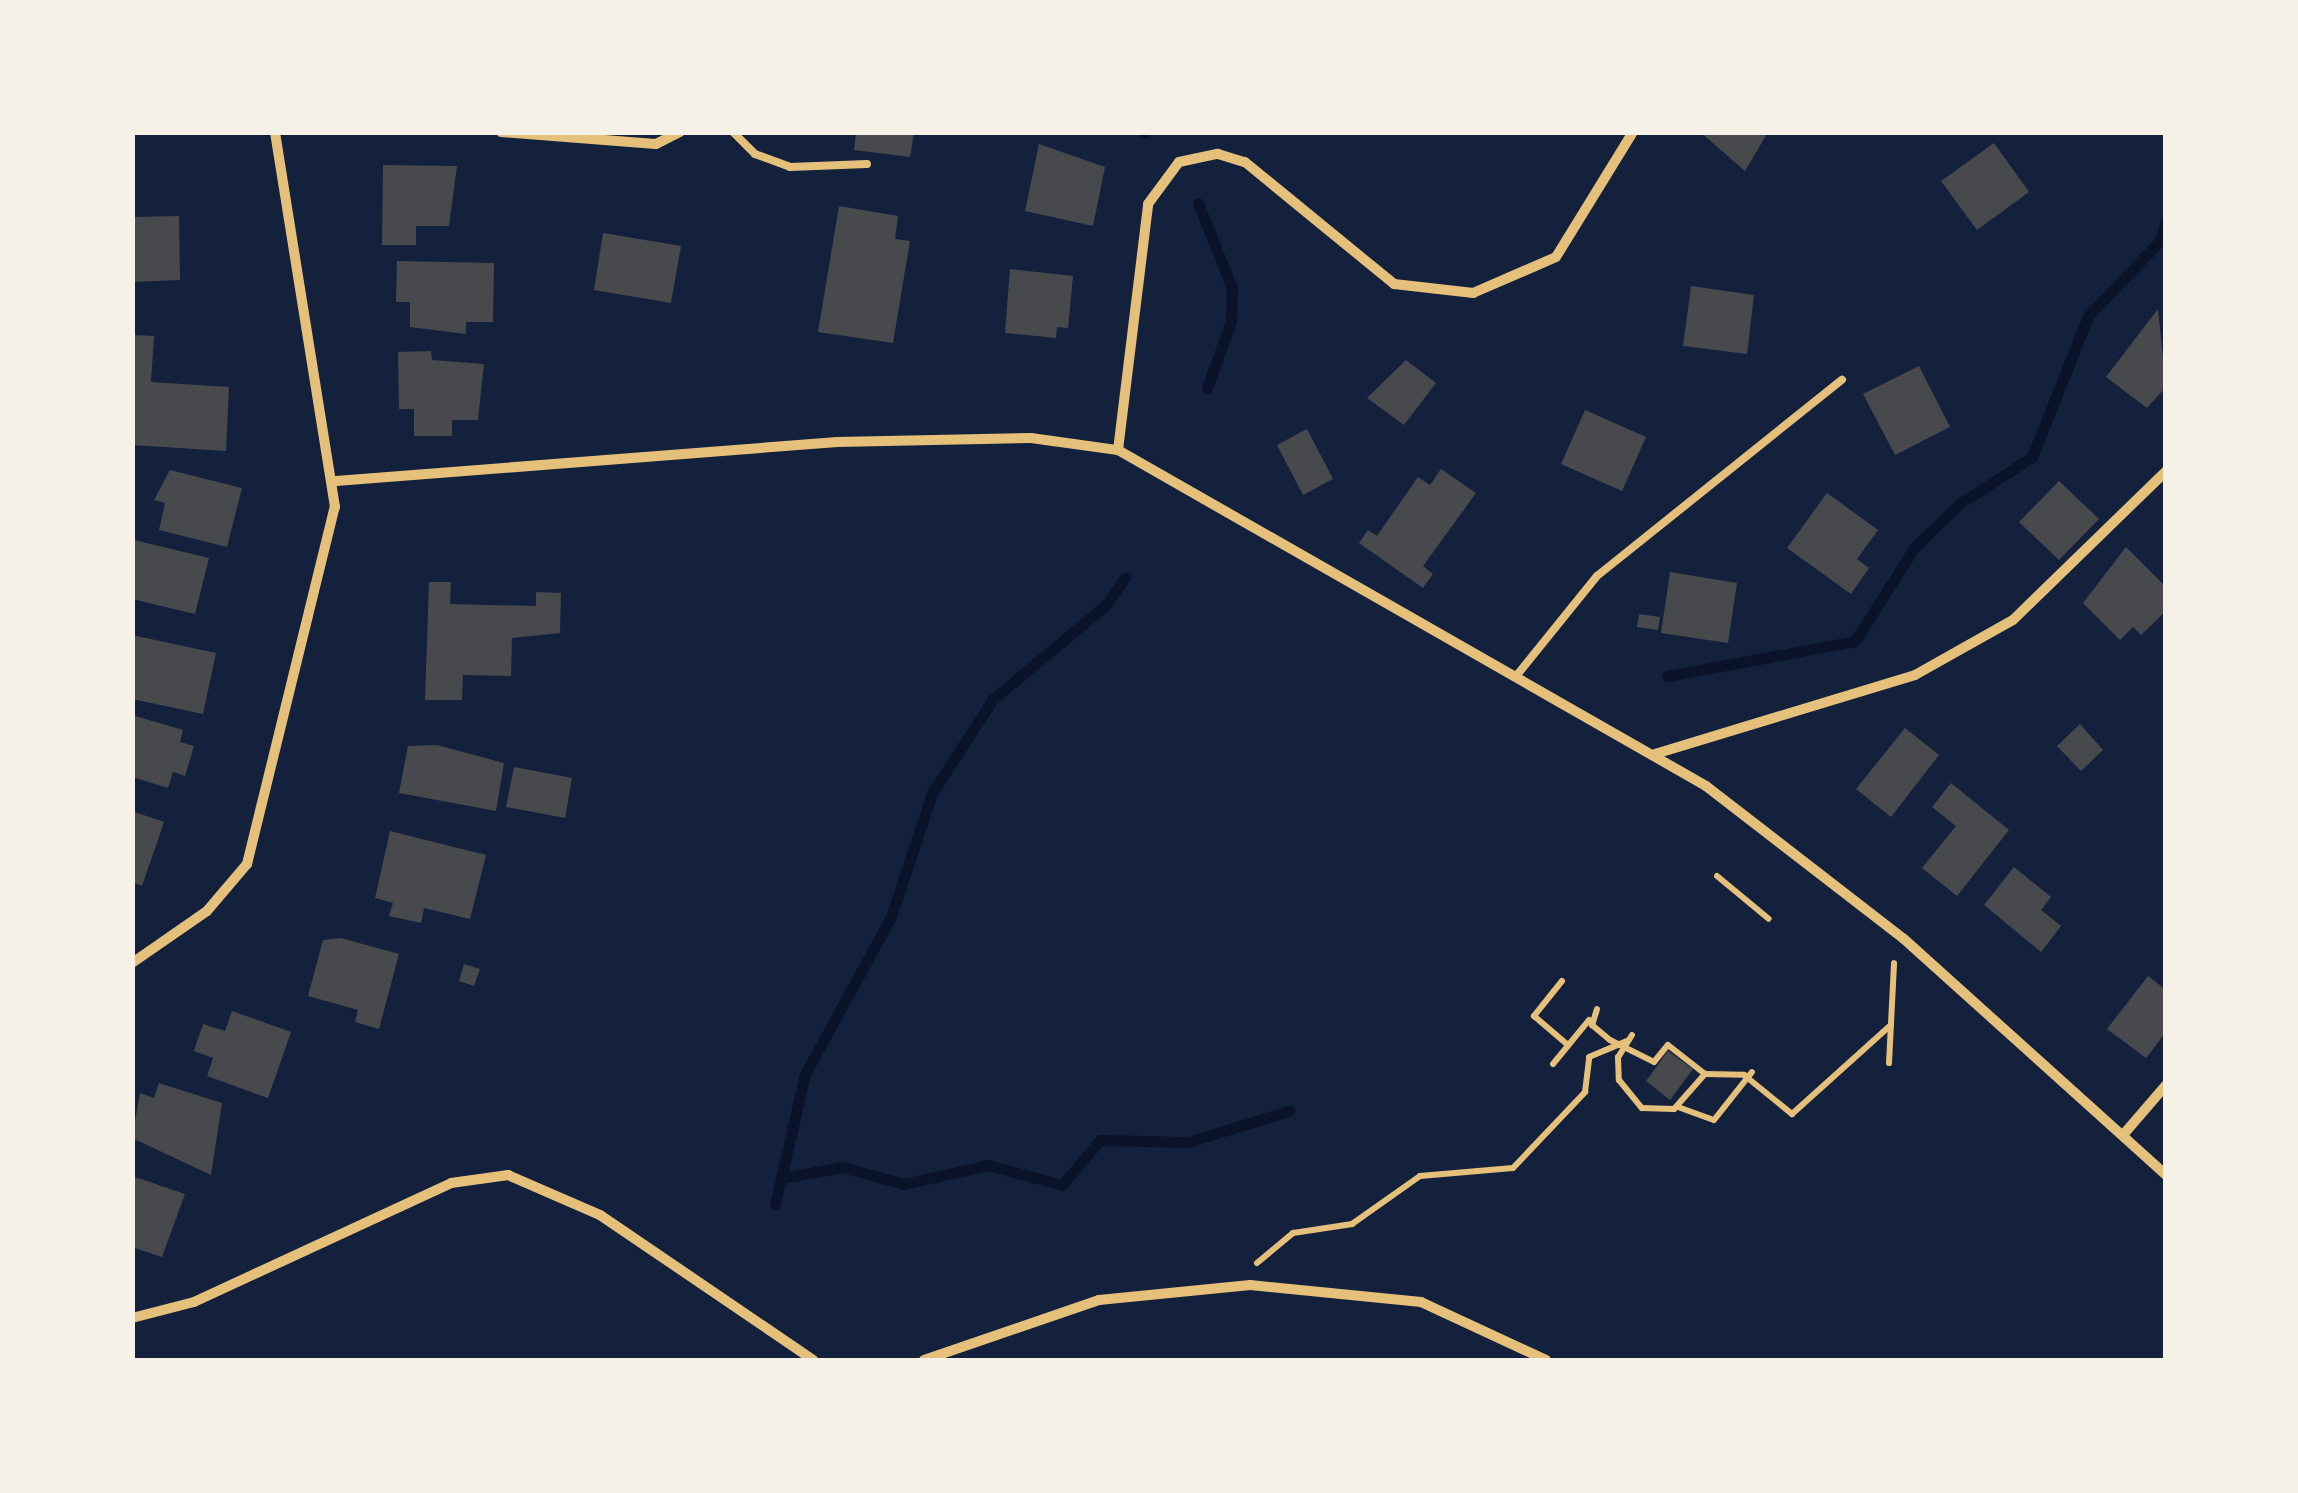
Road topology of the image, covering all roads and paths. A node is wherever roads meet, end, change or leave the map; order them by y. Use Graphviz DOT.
graph roads {
  1 [pos="275,132"];
  2 [pos="502,132"];
  3 [pos="680,132"];
  4 [pos="733,132"];
  5 [pos="1633,132"];
  6 [pos="866,164"];
  7 [pos="1842,380"];
  8 [pos="1118,450"];
  9 [pos="2166,472"];
  10 [pos="336,481"];
  11 [pos="1517,675"];
  12 [pos="1655,754"];
  13 [pos="1716,876"];
  14 [pos="1769,919"];
  15 [pos="1904,939"];
  16 [pos="132,963"];
  17 [pos="1562,981"];
  18 [pos="1597,1008"];
  19 [pos="1590,1019"];
  20 [pos="1891,1025"];
  21 [pos="1629,1038"];
  22 [pos="1568,1046"];
  23 [pos="1888,1063"];
  24 [pos="1553,1064"];
  25 [pos="1705,1074"];
  26 [pos="1750,1075"];
  27 [pos="2166,1085"];
  28 [pos="1678,1106"];
  29 [pos="2123,1135"];
  30 [pos="2166,1175"];
  31 [pos="1250,1284"];
  32 [pos="132,1318"];
  33 [pos="813,1360"];
  34 [pos="924,1360"];
  35 [pos="1546,1360"];
  1 -- 10 [label="street"];
  2 -- 3 [label="street"];
  4 -- 6 [label="lane"];
  5 -- 8 [label="street"];
  7 -- 11 [label="lane"];
  8 -- 10 [label="street"];
  8 -- 11 [label="street"];
  9 -- 12 [label="street"];
  10 -- 16 [label="street"];
  11 -- 12 [label="street"];
  12 -- 15 [label="street"];
  13 -- 14 [label="path"];
  15 -- 20 [label="path"];
  15 -- 29 [label="street"];
  17 -- 22 [label="path"];
  18 -- 19 [label="path"];
  19 -- 21 [label="path"];
  19 -- 22 [label="path"];
  20 -- 23 [label="path"];
  20 -- 26 [label="path"];
  21 -- 25 [label="path"];
  21 -- 28 [label="path"];
  21 -- 31 [label="path"];
  22 -- 24 [label="path"];
  25 -- 26 [label="path"];
  25 -- 28 [label="path"];
  26 -- 28 [label="path"];
  27 -- 29 [label="street"];
  29 -- 30 [label="street"];
  31 -- 34 [label="street"];
  31 -- 35 [label="street"];
  32 -- 33 [label="street"];
}
